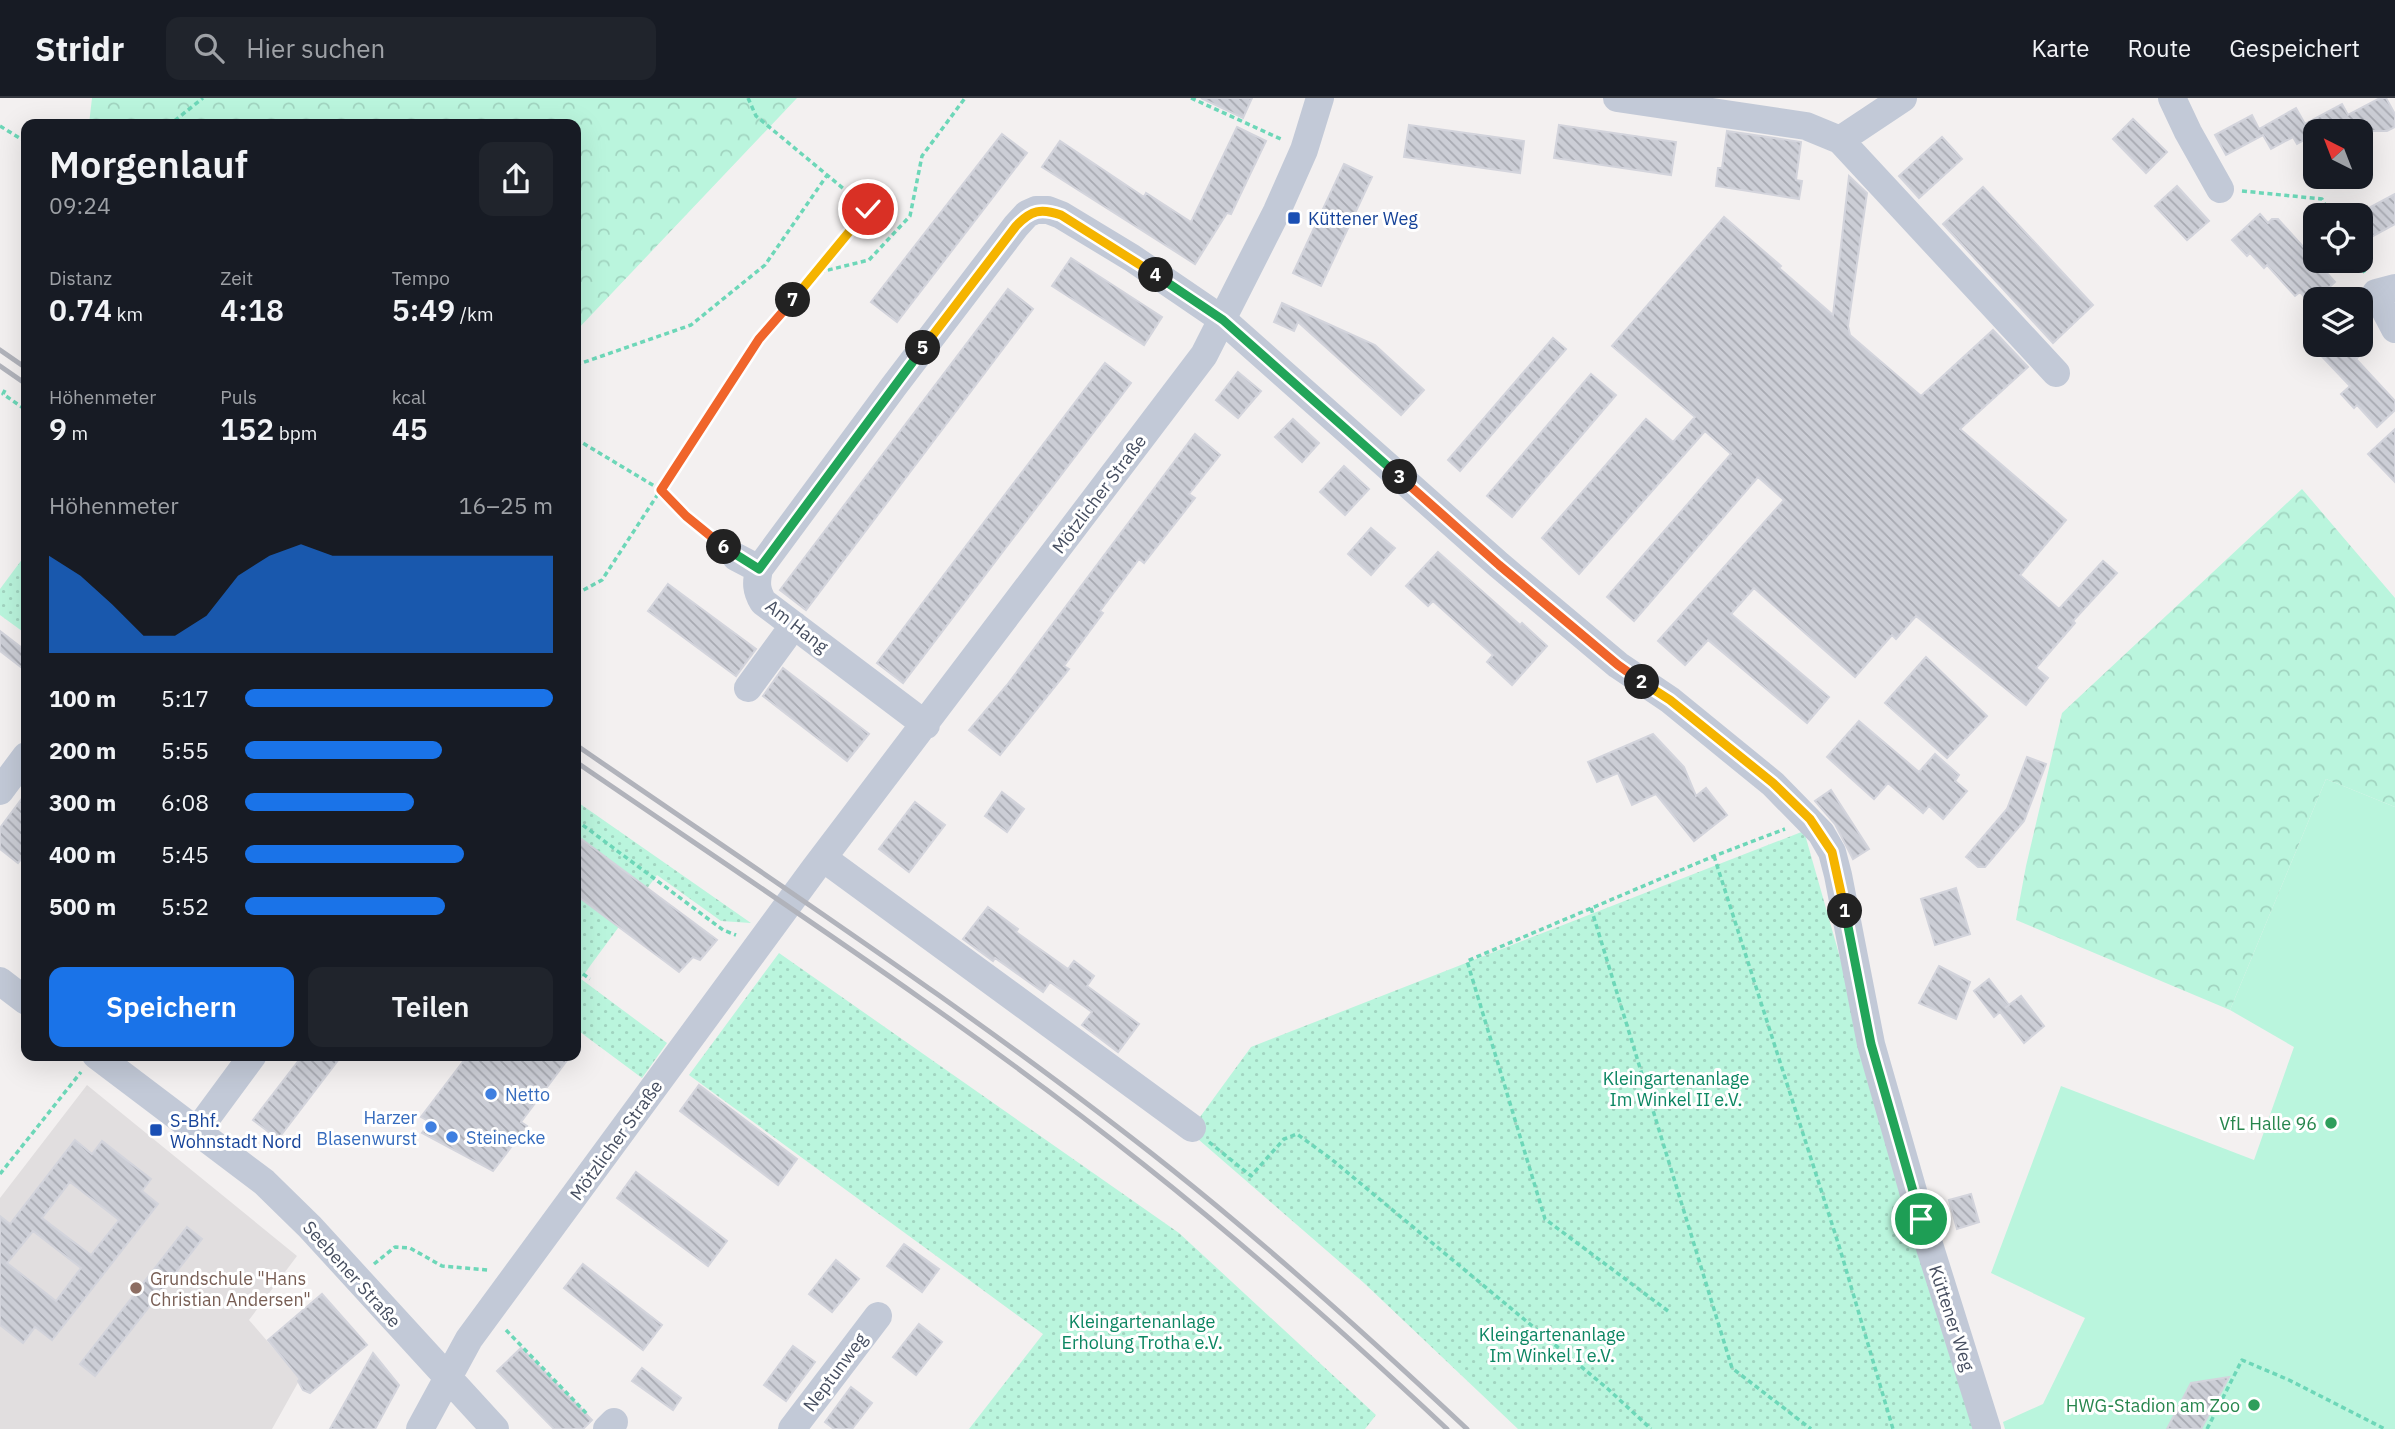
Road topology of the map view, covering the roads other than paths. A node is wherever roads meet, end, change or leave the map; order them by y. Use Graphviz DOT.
graph roads {
  1 [pos="1320,98"];
  2 [pos="1617,98"];
  3 [pos="1903,98"];
  4 [pos="2172,98"];
  5 [pos="1840,140"];
  6 [pos="2220,189"];
  7 [pos="2386,291"];
  8 [pos="1223,320"];
  9 [pos="2395,329"];
  10 [pos="2056,373"];
  11 [pos="794,625"];
  12 [pos="748,688"];
  13 [pos="926,725"];
  14 [pos="21,762"];
  15 [pos="0,790"];
  16 [pos="823,858"];
  17 [pos="0,981"];
  18 [pos="21,997"];
  19 [pos="91,1061"];
  20 [pos="249,1061"];
  21 [pos="1192,1128"];
  22 [pos="197,1131"];
  23 [pos="878,1315"];
  24 [pos="448,1380"];
  25 [pos="420,1429"];
  26 [pos="495,1429"];
  27 [pos="793,1429"];
  28 [pos="1987,1429"];
  1 -- 8 [label="street, Mötzlicher Straße"];
  2 -- 5 [label="street"];
  3 -- 5 [label="street"];
  4 -- 6 [label="street"];
  5 -- 10 [label="street"];
  7 -- 9 [label="street"];
  8 -- 11 [label="street, Am Hang"];
  8 -- 13 [label="street, Mötzlicher Straße"];
  8 -- 28 [label="street, Küttener Weg"];
  11 -- 12 [label="street"];
  11 -- 13 [label="street, Am Hang"];
  13 -- 16 [label="street, Mötzlicher Straße"];
  14 -- 15 [label="street"];
  16 -- 21 [label="street"];
  16 -- 24 [label="street, Mötzlicher Straße"];
  17 -- 18 [label="street"];
  19 -- 22 [label="street, Seebener Straße"];
  20 -- 22 [label="street"];
  22 -- 24 [label="street, Seebener Straße"];
  23 -- 27 [label="street, Neptunweg"];
  24 -- 25 [label="street, Mötzlicher Straße"];
  24 -- 26 [label="street, Seebener Straße"];
}
